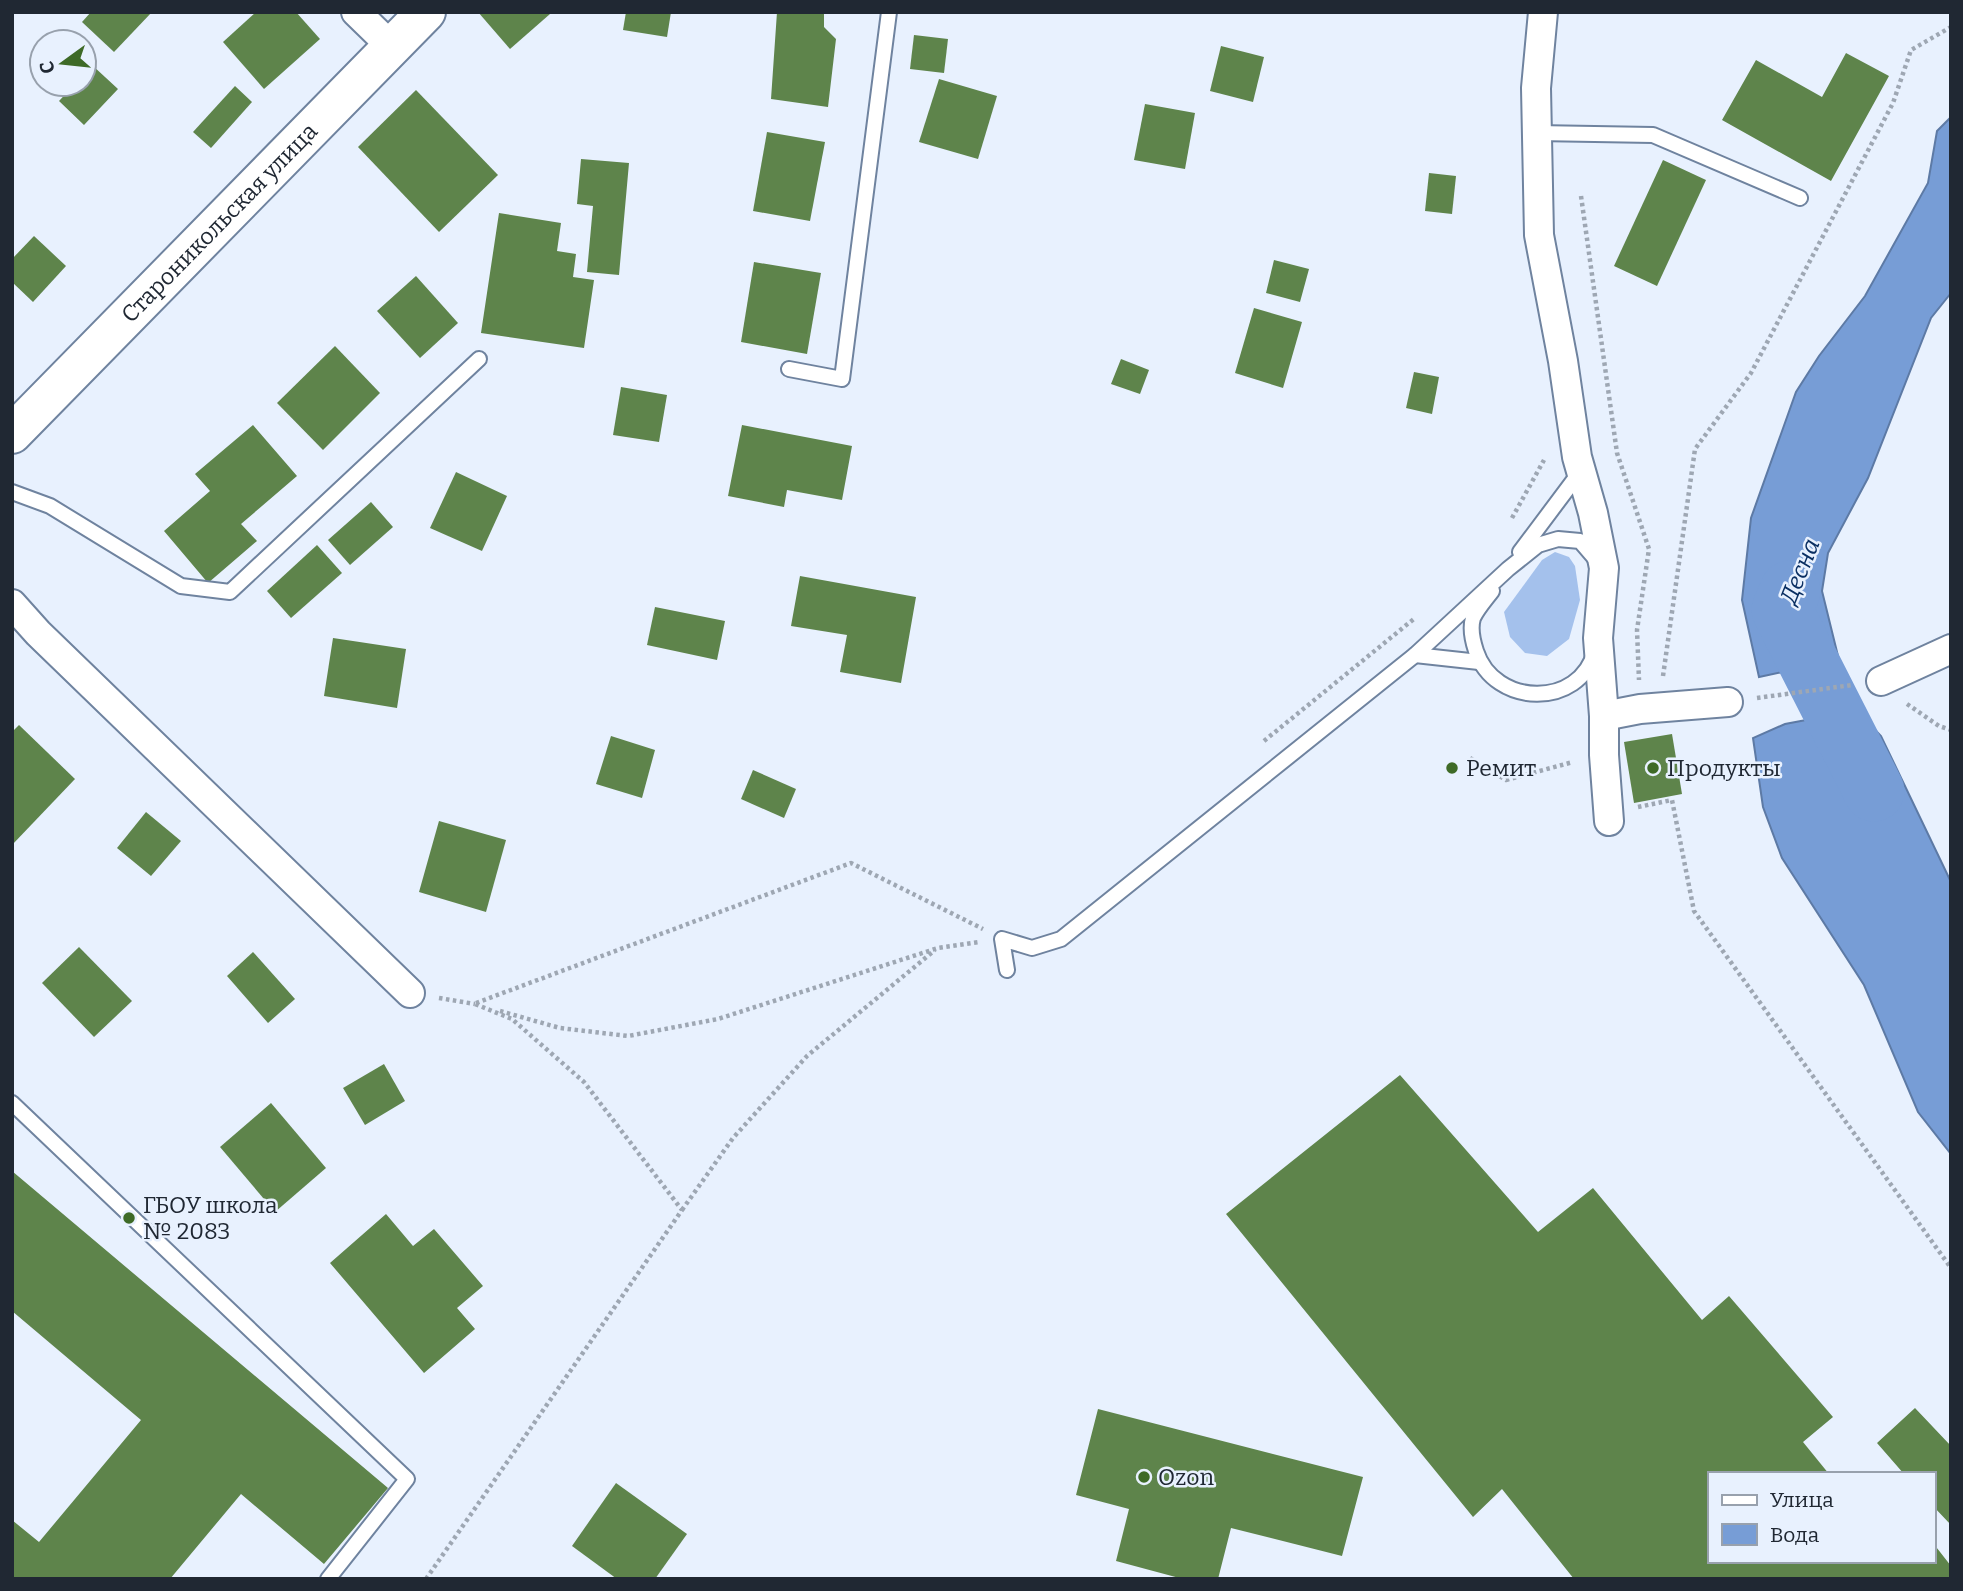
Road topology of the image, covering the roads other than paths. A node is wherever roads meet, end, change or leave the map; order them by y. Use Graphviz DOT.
graph roads {
  1 [pos="356,12"];
  2 [pos="426,12"];
  3 [pos="890,12"];
  4 [pos="1542,14"];
  5 [pos="392,47"];
  6 [pos="1536,133"];
  7 [pos="1800,198"];
  8 [pos="479,359"];
  9 [pos="789,369"];
  10 [pos="12,434"];
  11 [pos="1580,472"];
  12 [pos="12,492"];
  13 [pos="1604,568"];
  14 [pos="1508,569"];
  15 [pos="12,604"];
  16 [pos="1598,638"];
  17 [pos="1951,649"];
  18 [pos="1415,655"];
  19 [pos="1479,662"];
  20 [pos="1881,681"];
  21 [pos="1728,702"];
  22 [pos="1604,716"];
  23 [pos="1609,818"];
  24 [pos="1007,970"];
  25 [pos="410,993"];
  26 [pos="12,1103"];
  27 [pos="328,1579"];
  1 -- 5 [label="street"];
  2 -- 5 [label="street, Староникольская улица"];
  3 -- 9 [label="lane"];
  4 -- 6 [label="street"];
  5 -- 10 [label="street, Староникольская улица"];
  6 -- 7 [label="lane"];
  6 -- 11 [label="street"];
  8 -- 12 [label="lane"];
  11 -- 13 [label="street"];
  11 -- 14 [label="lane"];
  13 -- 14 [label="lane"];
  13 -- 16 [label="street"];
  14 -- 18 [label="lane"];
  14 -- 19 [label="lane"];
  15 -- 25 [label="street"];
  16 -- 19 [label="lane"];
  16 -- 22 [label="street"];
  17 -- 20 [label="street"];
  18 -- 19 [label="lane"];
  18 -- 24 [label="lane"];
  21 -- 22 [label="street"];
  22 -- 23 [label="street"];
  26 -- 27 [label="lane"];
}
